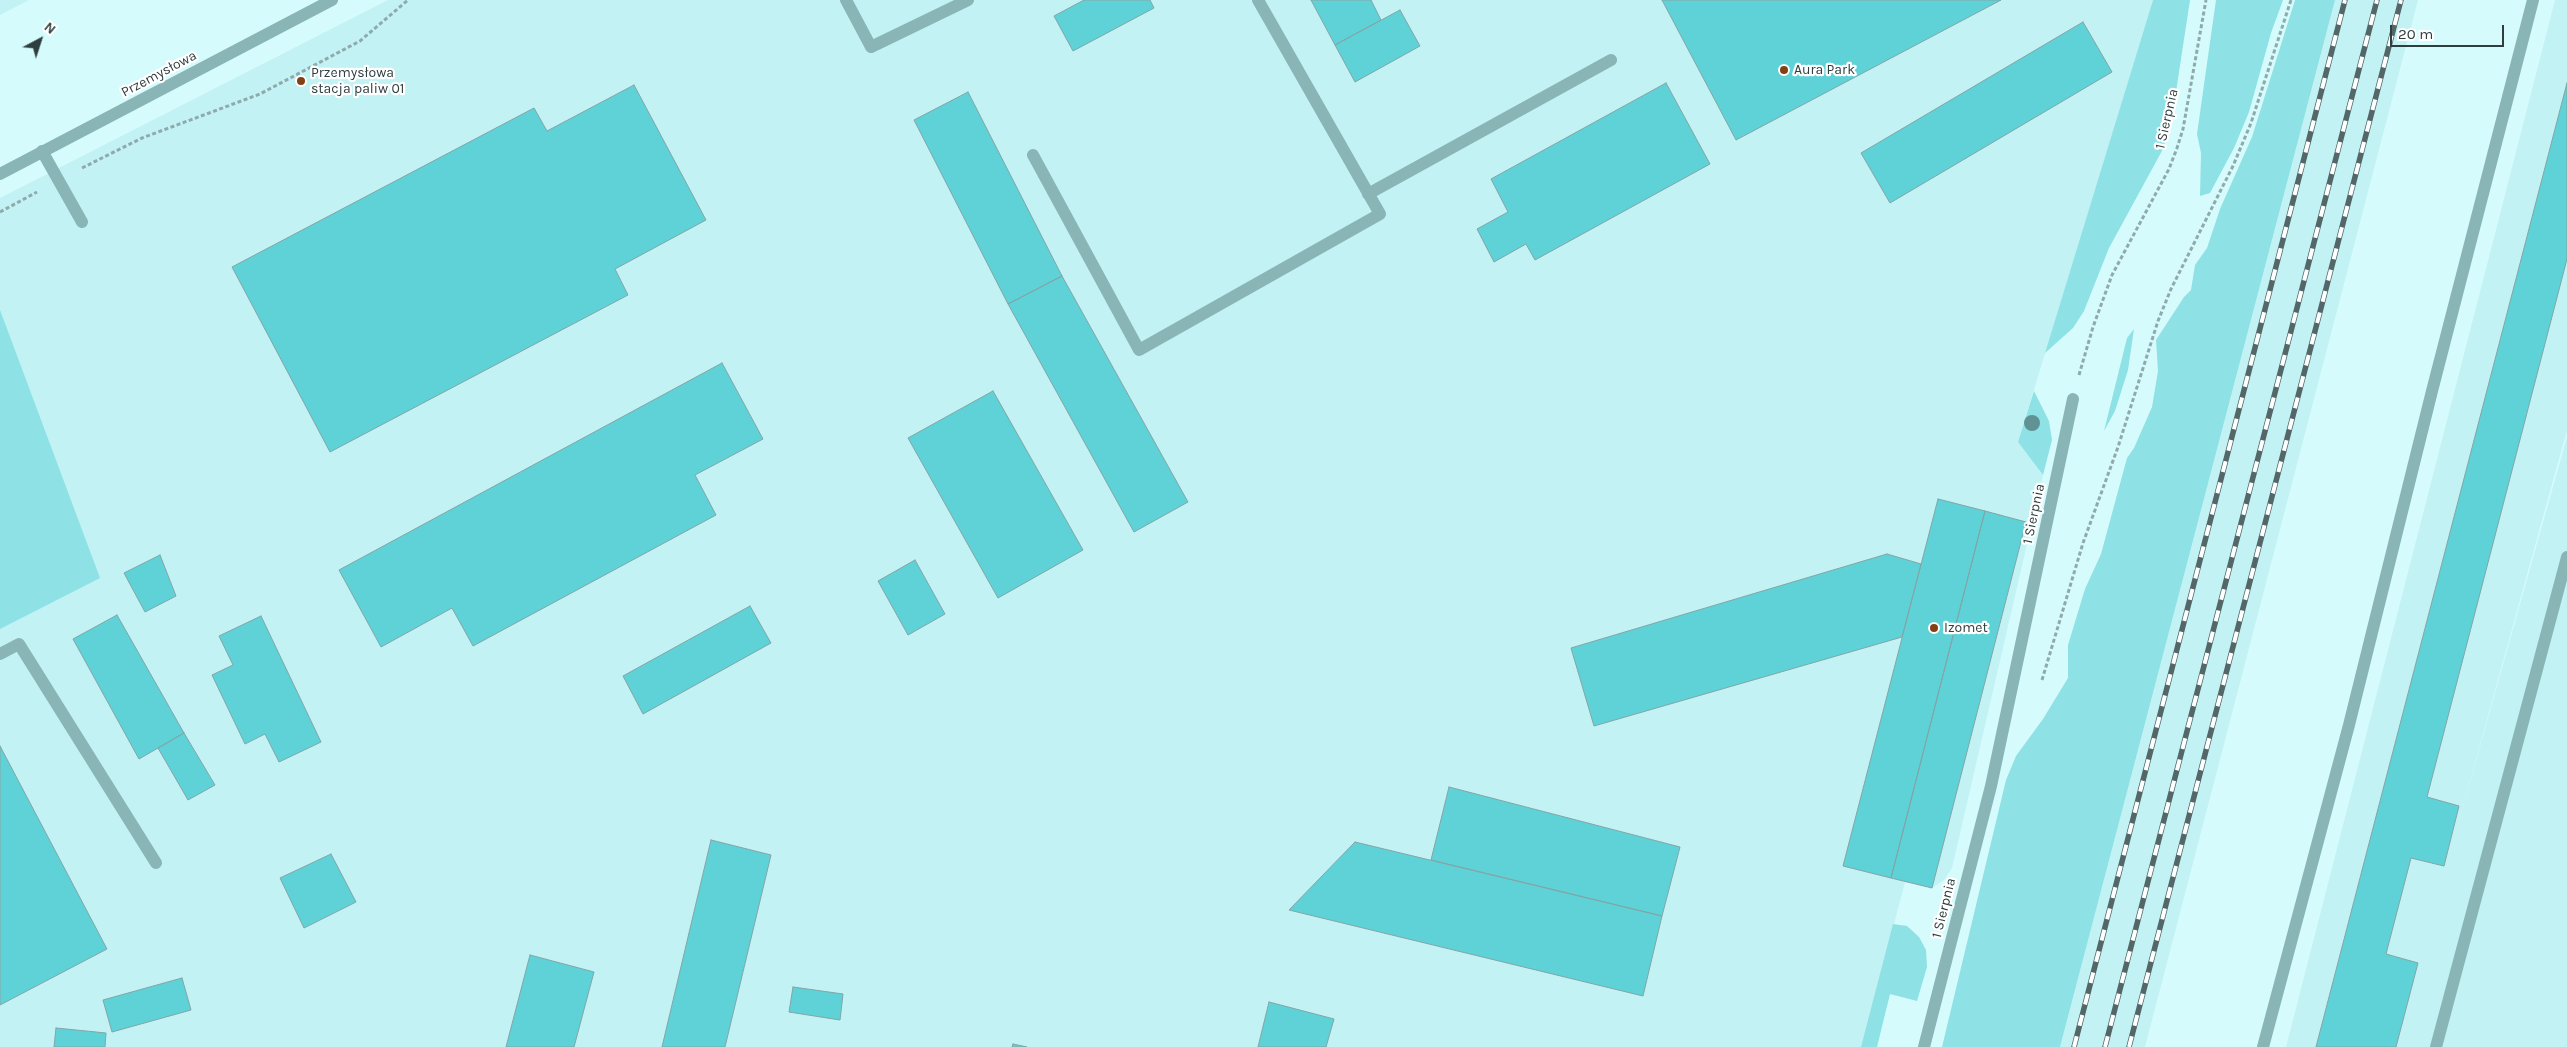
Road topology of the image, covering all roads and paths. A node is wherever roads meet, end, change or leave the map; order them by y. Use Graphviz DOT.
graph roads {
  1 [pos="332,0"];
  2 [pos="408,0"];
  3 [pos="846,0"];
  4 [pos="968,0"];
  5 [pos="1258,0"];
  6 [pos="2206,0"];
  7 [pos="2291,0"];
  8 [pos="2533,0"];
  9 [pos="1611,60"];
  10 [pos="42,151"];
  11 [pos="1033,155"];
  12 [pos="0,174"];
  13 [pos="58,181"];
  14 [pos="1368,194"];
  15 [pos="0,212"];
  16 [pos="82,222"];
  17 [pos="2073,399"];
  18 [pos="2567,556"];
  19 [pos="0,654"];
  20 [pos="2040,686"];
  21 [pos="156,863"];
  22 [pos="1924,1047"];
  23 [pos="2263,1047"];
  24 [pos="2436,1047"];
  1 -- 10 [label="street, Przemysłowa"];
  2 -- 13 [label="path"];
  3 -- 4 [label="street"];
  5 -- 14 [label="street"];
  6 -- 17 [label="path, 1 Sierpnia"];
  7 -- 20 [label="path"];
  8 -- 23 [label="street"];
  9 -- 14 [label="street"];
  10 -- 12 [label="street, Przemysłowa"];
  10 -- 13 [label="street"];
  11 -- 14 [label="street"];
  13 -- 15 [label="path"];
  13 -- 16 [label="street"];
  17 -- 22 [label="street, 1 Sierpnia"];
  18 -- 24 [label="street"];
  19 -- 21 [label="street"];
}
